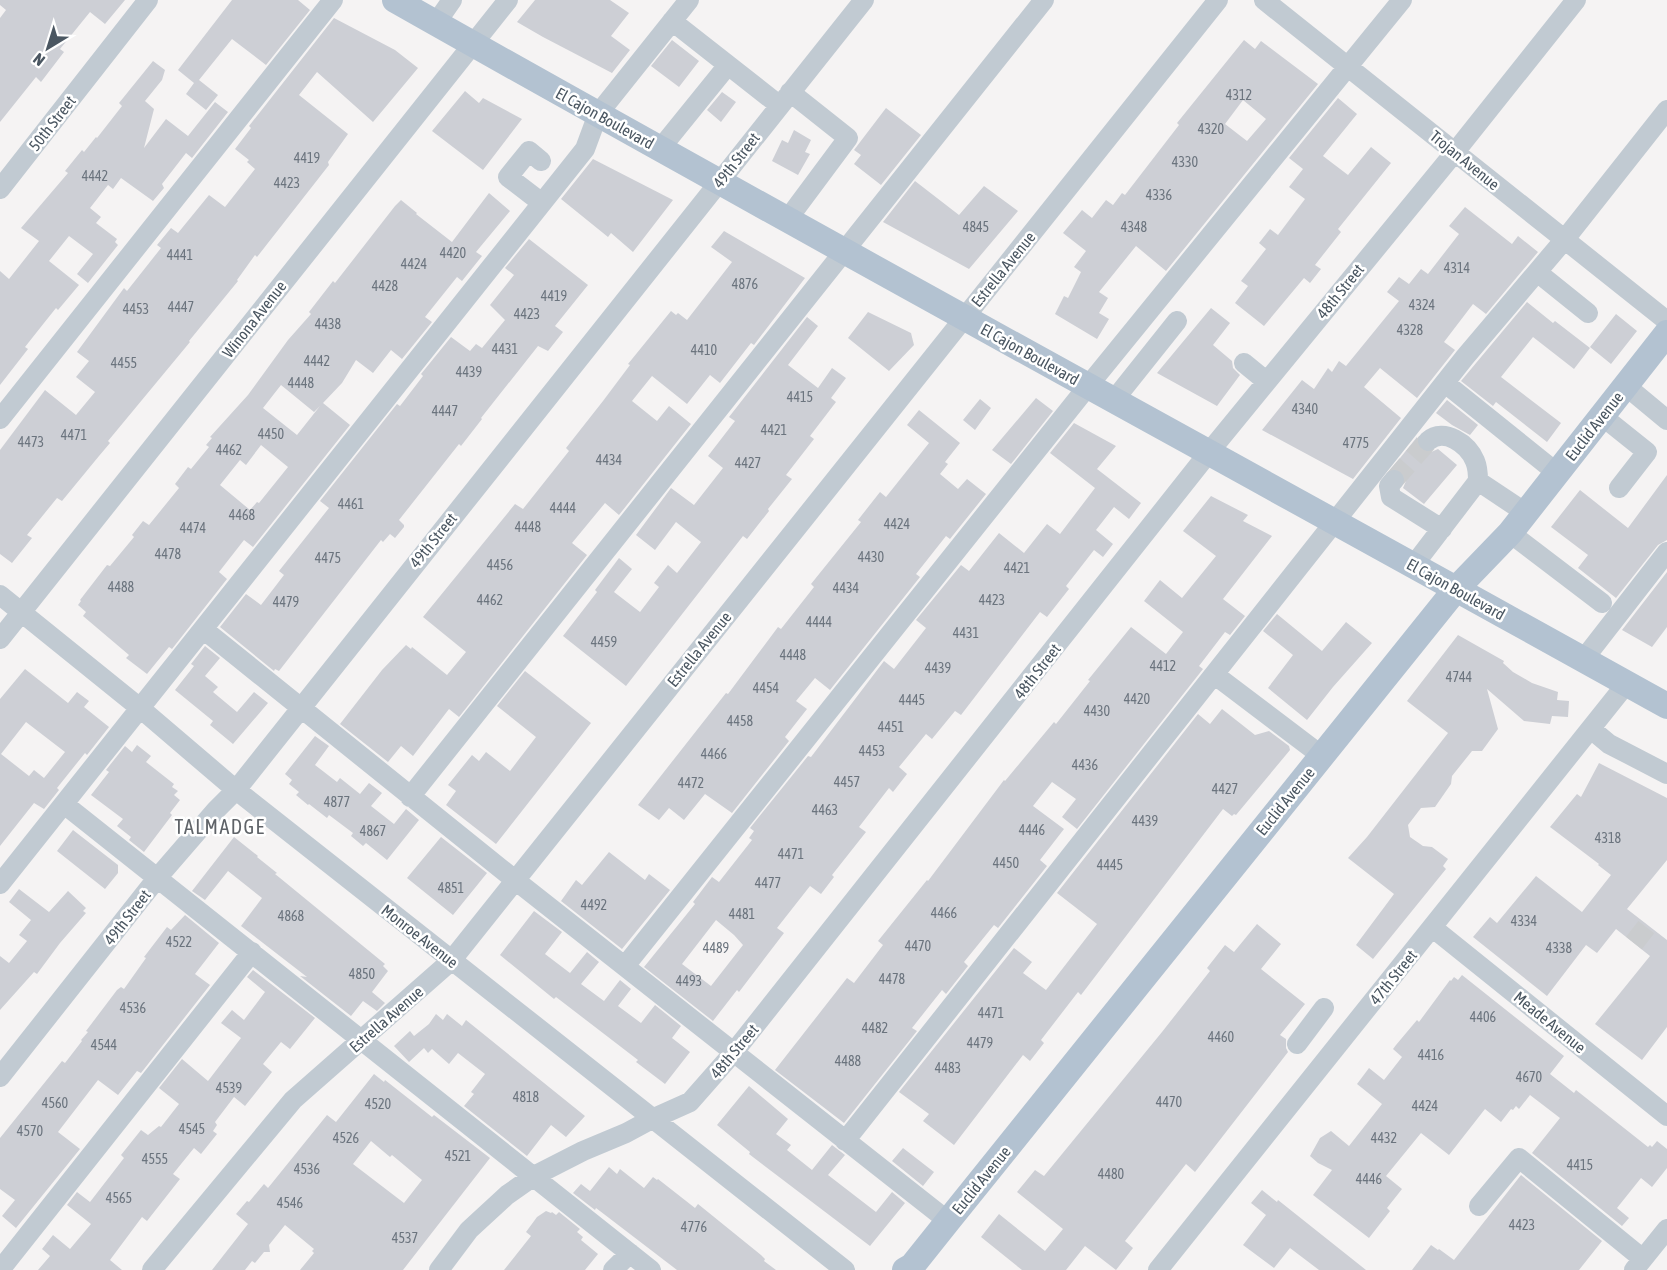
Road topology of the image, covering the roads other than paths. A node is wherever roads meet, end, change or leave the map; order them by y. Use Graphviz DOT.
graph roads {
  1 [pos="148,0"];
  2 [pos="333,0"];
  3 [pos="395,0"];
  4 [pos="452,0"];
  5 [pos="506,0"];
  6 [pos="688,0"];
  7 [pos="864,0"];
  8 [pos="1044,0"];
  9 [pos="1218,0"];
  10 [pos="1264,0"];
  11 [pos="1402,0"];
  12 [pos="1576,0"];
  13 [pos="672,21"];
  14 [pos="436,23"];
  15 [pos="473,44"];
  16 [pos="728,64"];
  17 [pos="1348,67"];
  18 [pos="784,98"];
  19 [pos="1667,110"];
  20 [pos="598,114"];
  21 [pos="660,149"];
  22 [pos="1455,152"];
  23 [pos="541,161"];
  24 [pos="719,182"];
  25 [pos="0,189"];
  26 [pos="542,203"];
  27 [pos="787,220"];
  28 [pos="1564,239"];
  29 [pos="843,252"];
  30 [pos="1537,272"];
  31 [pos="1588,313"];
  32 [pos="964,317"];
  33 [pos="1177,321"];
  34 [pos="1667,321"];
  35 [pos="1667,333"];
  36 [pos="1244,363"];
  37 [pos="1266,381"];
  38 [pos="1445,383"];
  39 [pos="1088,386"];
  40 [pos="1626,386"];
  41 [pos="1114,400"];
  42 [pos="1602,416"];
  43 [pos="0,419"];
  44 [pos="1667,420"];
  45 [pos="1428,441"];
  46 [pos="1210,451"];
  47 [pos="1557,473"];
  48 [pos="1394,480"];
  49 [pos="1478,481"];
  50 [pos="1619,488"];
  51 [pos="1336,522"];
  52 [pos="1518,523"];
  53 [pos="1442,529"];
  54 [pos="1667,552"];
  55 [pos="1413,566"];
  56 [pos="1456,590"];
  57 [pos="0,595"];
  58 [pos="1602,603"];
  59 [pos="21,612"];
  60 [pos="203,629"];
  61 [pos="0,639"];
  62 [pos="1583,660"];
  63 [pos="1215,675"];
  64 [pos="1627,683"];
  65 [pos="1667,706"];
  66 [pos="141,708"];
  67 [pos="300,708"];
  68 [pos="1591,729"];
  69 [pos="1322,756"];
  70 [pos="1667,774"];
  71 [pos="236,790"];
  72 [pos="410,797"];
  73 [pos="64,804"];
  74 [pos="158,877"];
  75 [pos="514,880"];
  76 [pos="0,884"];
  77 [pos="1433,928"];
  78 [pos="252,952"];
  79 [pos="452,961"];
  80 [pos="625,966"];
  81 [pos="1324,1008"];
  82 [pos="361,1041"];
  83 [pos="1297,1044"];
  84 [pos="734,1052"];
  85 [pos="0,1077"];
  86 [pos="1667,1116"];
  87 [pos="652,1119"];
  88 [pos="845,1141"];
  89 [pos="534,1176"];
  90 [pos="1479,1206"];
  91 [pos="948,1221"];
  92 [pos="1667,1229"];
  93 [pos="630,1253"];
  94 [pos="1639,1264"];
  95 [pos="0,1270"];
  96 [pos="152,1270"];
  97 [pos="439,1270"];
  98 [pos="613,1270"];
  99 [pos="651,1270"];
  100 [pos="845,1270"];
  101 [pos="905,1270"];
  102 [pos="1158,1270"];
  1 -- 25 [label="street, 50th Street"];
  2 -- 43 [label="street"];
  3 -- 14 [label="main road, El Cajon Boulevard"];
  4 -- 14 [label="street"];
  5 -- 15 [label="street, Winona Avenue"];
  6 -- 13 [label="street"];
  7 -- 18 [label="street, 49th Street"];
  8 -- 29 [label="street"];
  9 -- 32 [label="street, Estrella Avenue"];
  10 -- 17 [label="street, Trojan Avenue"];
  11 -- 17 [label="street"];
  12 -- 22 [label="street, 48th Street"];
  13 -- 16 [label="street"];
  13 -- 20 [label="street"];
  14 -- 15 [label="main road, El Cajon Boulevard"];
  15 -- 20 [label="main road, El Cajon Boulevard"];
  15 -- 59 [label="street, Winona Avenue"];
  16 -- 18 [label="street"];
  16 -- 21 [label="street"];
  17 -- 22 [label="street, Trojan Avenue"];
  17 -- 39 [label="street"];
  18 -- 24 [label="street, 49th Street"];
  18 -- 27 [label="street"];
  19 -- 28 [label="street"];
  20 -- 21 [label="main road, El Cajon Boulevard"];
  20 -- 26 [label="street"];
  21 -- 24 [label="main road, El Cajon Boulevard"];
  22 -- 28 [label="street, Trojan Avenue"];
  22 -- 37 [label="street, 48th Street"];
  23 -- 26 [label="street"];
  24 -- 27 [label="main road, El Cajon Boulevard"];
  24 -- 67 [label="street, 49th Street"];
  26 -- 60 [label="street"];
  27 -- 29 [label="main road, El Cajon Boulevard"];
  28 -- 30 [label="street"];
  28 -- 34 [label="street, Trojan Avenue"];
  29 -- 32 [label="main road, El Cajon Boulevard"];
  29 -- 72 [label="street"];
  30 -- 31 [label="street"];
  30 -- 38 [label="street"];
  32 -- 39 [label="main road, El Cajon Boulevard"];
  32 -- 75 [label="street, Estrella Avenue"];
  33 -- 41 [label="street"];
  35 -- 40 [label="main road, Euclid Avenue"];
  36 -- 37 [label="street"];
  37 -- 46 [label="street, 48th Street"];
  38 -- 47 [label="street"];
  38 -- 51 [label="street"];
  39 -- 41 [label="main road, El Cajon Boulevard"];
  39 -- 80 [label="street"];
  40 -- 42 [label="main road, Euclid Avenue"];
  40 -- 44 [label="street"];
  41 -- 46 [label="main road, El Cajon Boulevard"];
  42 -- 47 [label="main road, Euclid Avenue"];
  42 -- 50 [label="street"];
  45 -- 49 [label="street"];
  46 -- 51 [label="main road, El Cajon Boulevard"];
  46 -- 84 [label="street, 48th Street"];
  47 -- 52 [label="main road, Euclid Avenue"];
  48 -- 53 [label="street"];
  49 -- 52 [label="street"];
  49 -- 53 [label="street"];
  51 -- 55 [label="main road, El Cajon Boulevard"];
  51 -- 63 [label="street"];
  52 -- 56 [label="main road, Euclid Avenue"];
  52 -- 58 [label="street"];
  53 -- 55 [label="street"];
  54 -- 62 [label="street"];
  55 -- 56 [label="main road, El Cajon Boulevard"];
  56 -- 62 [label="main road, El Cajon Boulevard"];
  56 -- 69 [label="main road, Euclid Avenue"];
  57 -- 59 [label="street, Monroe Avenue"];
  59 -- 61 [label="street, Winona Avenue"];
  59 -- 66 [label="street, Monroe Avenue"];
  60 -- 66 [label="street"];
  60 -- 67 [label="street"];
  62 -- 64 [label="main road, El Cajon Boulevard"];
  63 -- 69 [label="street"];
  63 -- 88 [label="street"];
  64 -- 65 [label="main road, El Cajon Boulevard"];
  64 -- 68 [label="street, 47th Street"];
  66 -- 71 [label="street, Monroe Avenue"];
  66 -- 73 [label="street"];
  67 -- 71 [label="street, 49th Street"];
  67 -- 72 [label="street"];
  68 -- 70 [label="street"];
  68 -- 77 [label="street, 47th Street"];
  69 -- 91 [label="main road, Euclid Avenue"];
  71 -- 74 [label="street, 49th Street"];
  71 -- 79 [label="street, Monroe Avenue"];
  72 -- 75 [label="street"];
  73 -- 74 [label="street"];
  73 -- 76 [label="street"];
  74 -- 78 [label="street"];
  74 -- 85 [label="street, 49th Street"];
  75 -- 79 [label="street, Estrella Avenue"];
  75 -- 80 [label="street"];
  77 -- 86 [label="street, Meade Avenue"];
  77 -- 102 [label="street, 47th Street"];
  78 -- 82 [label="street"];
  78 -- 95 [label="street"];
  79 -- 82 [label="street, Estrella Avenue"];
  79 -- 87 [label="street, Monroe Avenue"];
  80 -- 84 [label="street"];
  81 -- 83 [label="street"];
  82 -- 89 [label="street"];
  82 -- 96 [label="street, Estrella Avenue"];
  84 -- 87 [label="street, 48th Street"];
  84 -- 88 [label="street"];
  87 -- 89 [label="street, 48th Street"];
  87 -- 100 [label="street, Monroe Avenue"];
  88 -- 91 [label="street"];
  89 -- 93 [label="street"];
  89 -- 97 [label="street, 48th Street"];
  90 -- 94 [label="street"];
  91 -- 101 [label="main road, Euclid Avenue"];
  92 -- 94 [label="street"];
  93 -- 98 [label="street"];
  93 -- 99 [label="street"];
}
